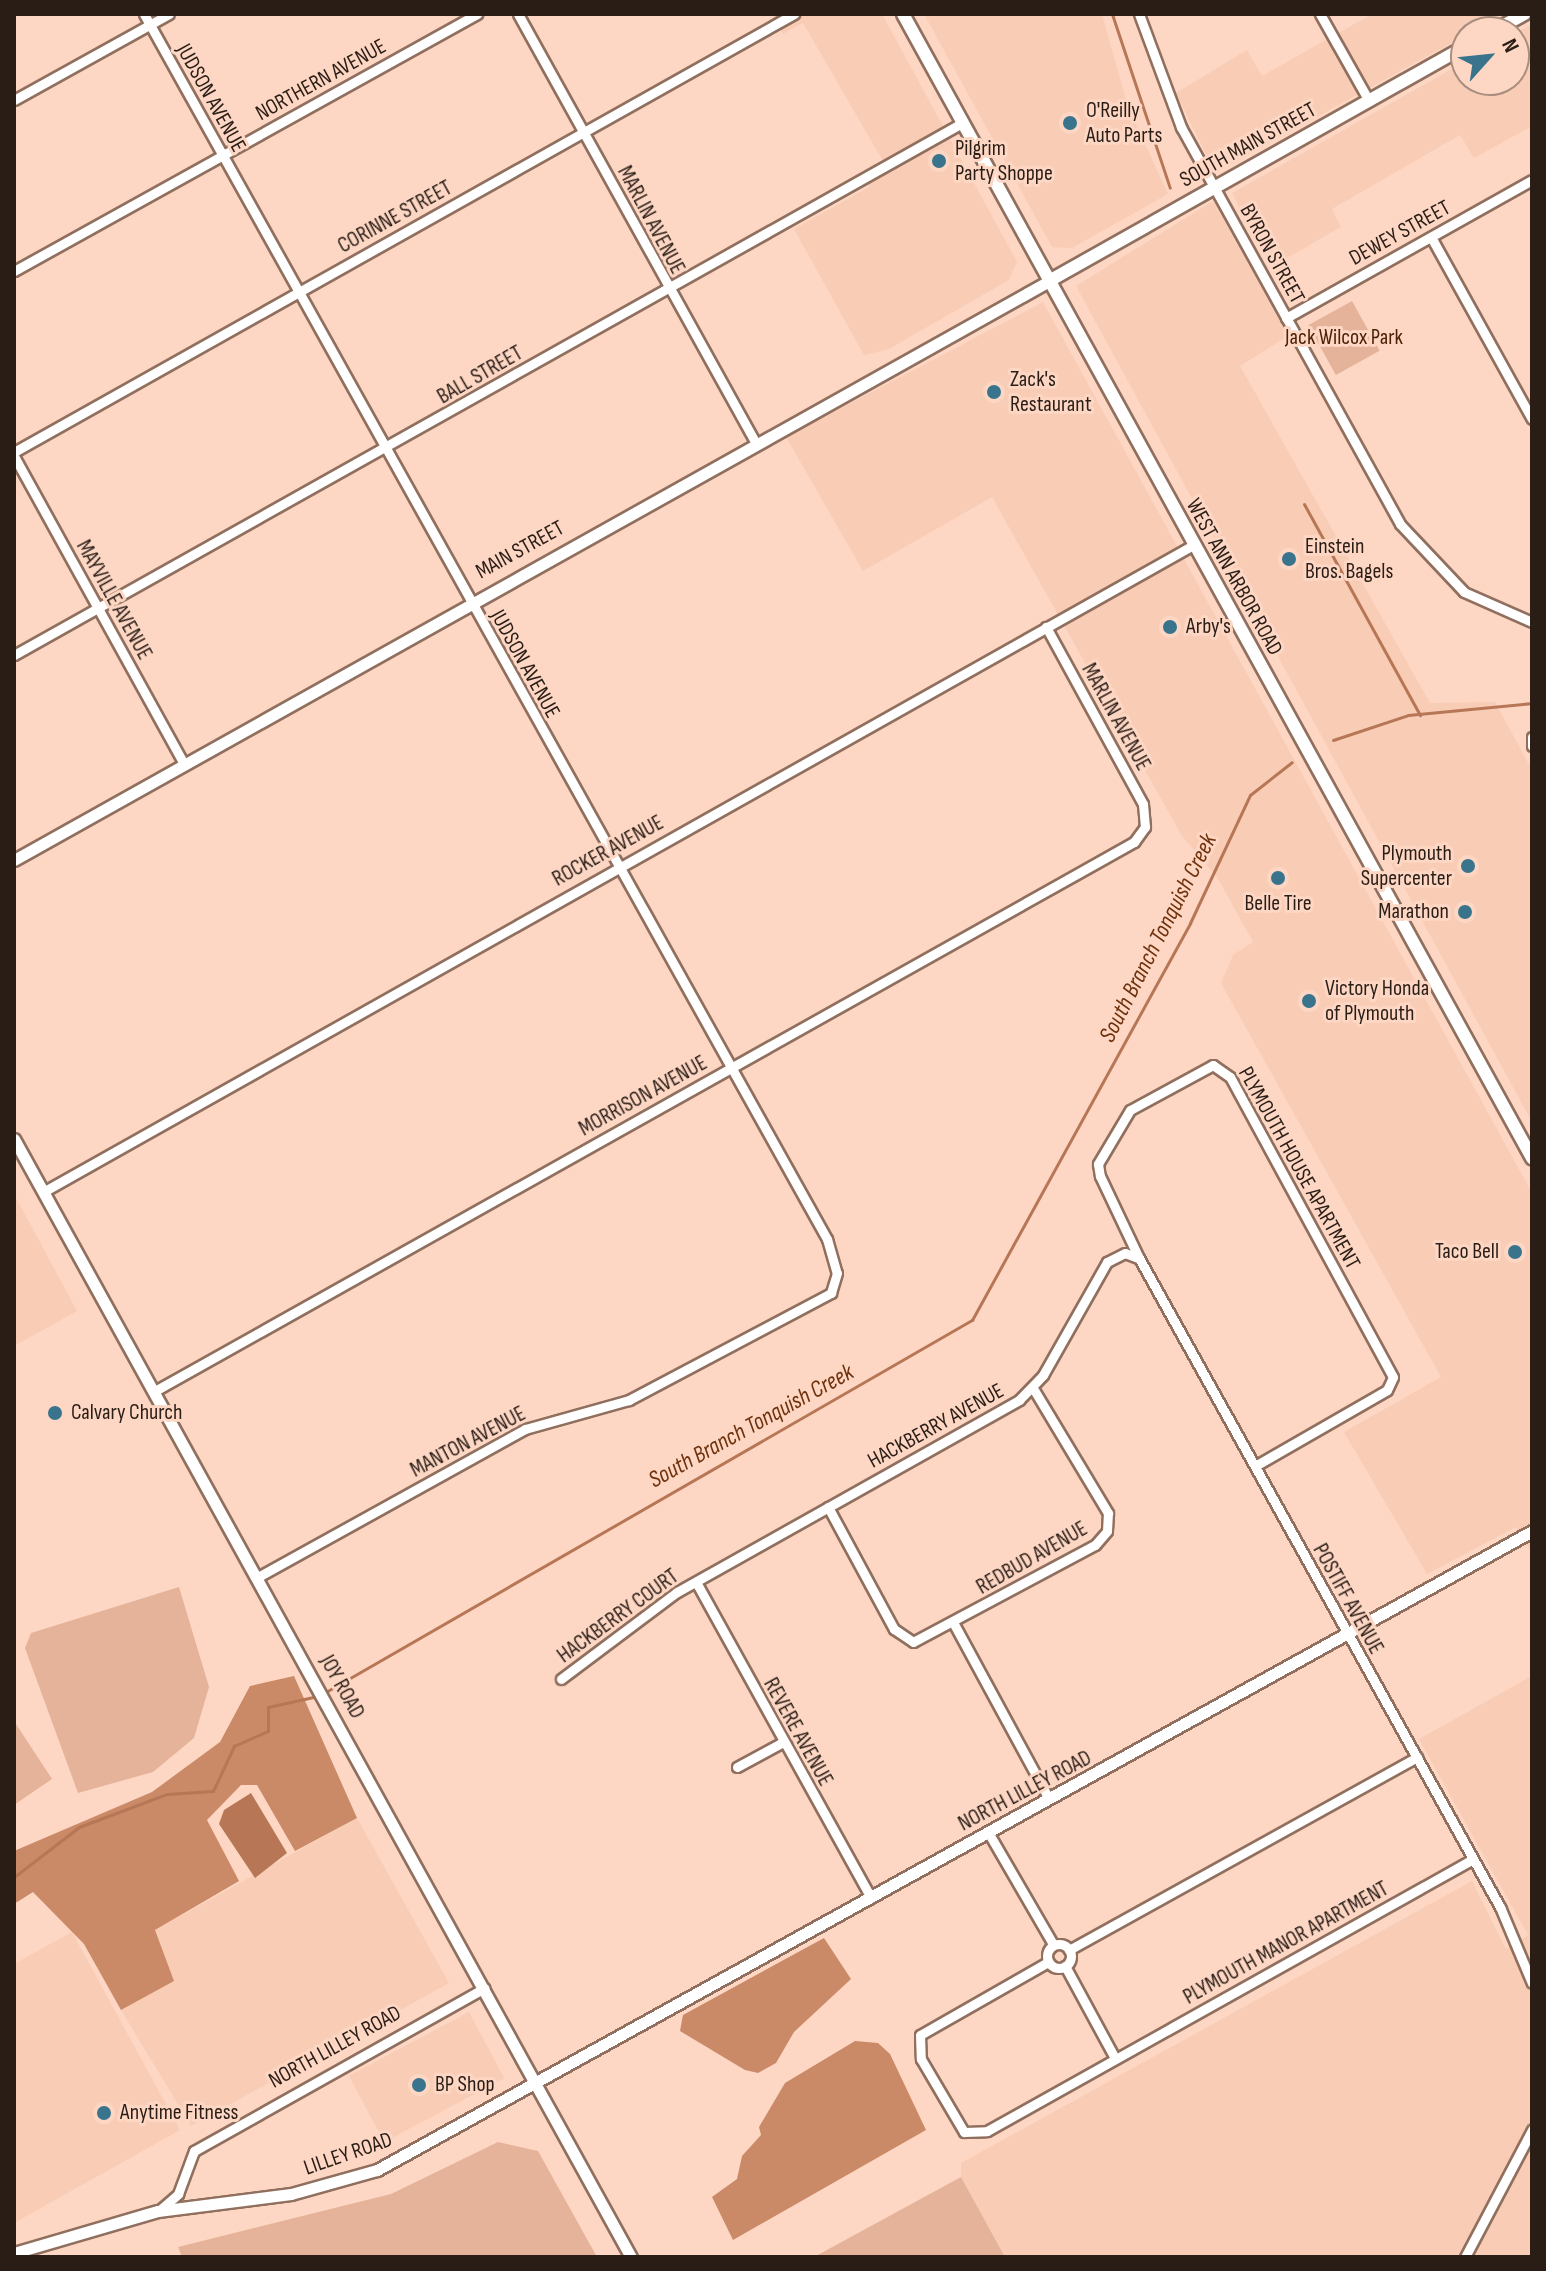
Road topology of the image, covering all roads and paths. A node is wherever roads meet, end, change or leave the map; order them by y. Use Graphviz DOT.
graph roads {
  1 [pos="144,14"];
  2 [pos="169,14"];
  3 [pos="477,14"];
  4 [pos="518,14"];
  5 [pos="794,14"];
  6 [pos="903,14"];
  7 [pos="1139,14"];
  8 [pos="1320,14"];
  9 [pos="150,24"];
  10 [pos="1450,55"];
  11 [pos="14,100"];
  12 [pos="1369,101"];
  13 [pos="962,123"];
  14 [pos="584,132"];
  15 [pos="223,156"];
  16 [pos="1532,180"];
  17 [pos="1214,187"];
  18 [pos="1431,237"];
  19 [pos="14,271"];
  20 [pos="1049,281"];
  21 [pos="668,288"];
  22 [pos="298,292"];
  23 [pos="1286,318"];
  24 [pos="1532,419"];
  25 [pos="755,441"];
  26 [pos="385,449"];
  27 [pos="14,454"];
  28 [pos="1193,545"];
  29 [pos="469,602"];
  30 [pos="97,608"];
  31 [pos="1532,622"];
  32 [pos="1046,627"];
  33 [pos="14,655"];
  34 [pos="1532,737"];
  35 [pos="1532,746"];
  36 [pos="183,762"];
  37 [pos="1145,827"];
  38 [pos="14,860"];
  39 [pos="618,866"];
  40 [pos="731,1068"];
  41 [pos="14,1139"];
  42 [pos="1532,1158"];
  43 [pos="43,1192"];
  44 [pos="1139,1258"];
  45 [pos="831,1293"];
  46 [pos="1033,1388"];
  47 [pos="153,1392"];
  48 [pos="1255,1466"];
  49 [pos="828,1507"];
  50 [pos="1532,1531"];
  51 [pos="258,1577"];
  52 [pos="696,1582"];
  53 [pos="954,1624"];
  54 [pos="1347,1634"];
  55 [pos="561,1679"];
  56 [pos="783,1742"];
  57 [pos="1417,1757"];
  58 [pos="737,1767"];
  59 [pos="1049,1799"];
  60 [pos="988,1832"];
  61 [pos="1473,1859"];
  62 [pos="871,1898"];
  63 [pos="1053,1944"];
  64 [pos="1069,1950"];
  65 [pos="1528,1955"];
  66 [pos="1048,1962"];
  67 [pos="1065,1966"];
  68 [pos="1532,1983"];
  69 [pos="484,1988"];
  70 [pos="1115,2058"];
  71 [pos="537,2087"];
  72 [pos="1532,2130"];
  73 [pos="158,2211"];
  74 [pos="20,2253"];
  75 [pos="631,2257"];
  76 [pos="1465,2257"];
  1 -- 9 [label="street, JUDSON AVENUE"];
  2 -- 9 [label="street"];
  3 -- 15 [label="street, NORTHERN AVENUE"];
  4 -- 14 [label="street, MARLIN AVENUE"];
  5 -- 14 [label="street, CORINNE STREET"];
  6 -- 13 [label="main road, WEST ANN ARBOR ROAD"];
  7 -- 17 [label="street, BYRON STREET"];
  8 -- 12 [label="street"];
  9 -- 11 [label="street"];
  9 -- 15 [label="street, JUDSON AVENUE"];
  10 -- 12 [label="main road, SOUTH MAIN STREET"];
  12 -- 17 [label="main road, SOUTH MAIN STREET"];
  13 -- 20 [label="main road, WEST ANN ARBOR ROAD"];
  13 -- 21 [label="street, BALL STREET"];
  14 -- 21 [label="street, MARLIN AVENUE"];
  14 -- 22 [label="street, CORINNE STREET"];
  15 -- 19 [label="street, NORTHERN AVENUE"];
  15 -- 22 [label="street, JUDSON AVENUE"];
  16 -- 18 [label="street, DEWEY STREET"];
  17 -- 20 [label="main road, SOUTH MAIN STREET"];
  17 -- 23 [label="street, BYRON STREET"];
  18 -- 23 [label="street, DEWEY STREET"];
  18 -- 24 [label="street"];
  20 -- 25 [label="street, MAIN STREET"];
  20 -- 28 [label="main road, WEST ANN ARBOR ROAD"];
  21 -- 25 [label="street, MARLIN AVENUE"];
  21 -- 26 [label="street, BALL STREET"];
  22 -- 26 [label="street, JUDSON AVENUE"];
  22 -- 27 [label="street, CORINNE STREET"];
  23 -- 31 [label="street, BYRON STREET"];
  25 -- 29 [label="street, MAIN STREET"];
  26 -- 29 [label="street, JUDSON AVENUE"];
  26 -- 30 [label="street, BALL STREET"];
  27 -- 30 [label="street, MAYVILLE AVENUE"];
  28 -- 32 [label="street, ROCKER AVENUE"];
  28 -- 42 [label="main road, WEST ANN ARBOR ROAD"];
  29 -- 36 [label="street, MAIN STREET"];
  29 -- 39 [label="street, JUDSON AVENUE"];
  30 -- 33 [label="street, BALL STREET"];
  30 -- 36 [label="street, MAYVILLE AVENUE"];
  32 -- 37 [label="street, MARLIN AVENUE"];
  32 -- 39 [label="street, ROCKER AVENUE"];
  34 -- 35 [label="street"];
  36 -- 38 [label="street, MAIN STREET"];
  37 -- 40 [label="street, MORRISON AVENUE"];
  39 -- 40 [label="street, JUDSON AVENUE"];
  39 -- 43 [label="street, ROCKER AVENUE"];
  40 -- 45 [label="street, JUDSON AVENUE"];
  40 -- 47 [label="street, MORRISON AVENUE"];
  41 -- 43 [label="street, JOY ROAD"];
  43 -- 47 [label="street, JOY ROAD"];
  44 -- 46 [label="street, HACKBERRY AVENUE"];
  44 -- 48 [label="street, POSTIFF AVENUE"];
  44 -- 48 [label="street, PLYMOUTH HOUSE APARTMENT"];
  45 -- 51 [label="street, MANTON AVENUE"];
  46 -- 49 [label="street, HACKBERRY AVENUE"];
  46 -- 53 [label="street, REDBUD AVENUE"];
  47 -- 51 [label="street, JOY ROAD"];
  48 -- 54 [label="street, POSTIFF AVENUE"];
  49 -- 52 [label="street, HACKBERRY AVENUE"];
  49 -- 53 [label="street"];
  50 -- 54 [label="street, NORTH LILLEY ROAD"];
  51 -- 69 [label="street, JOY ROAD"];
  52 -- 55 [label="street, HACKBERRY COURT"];
  52 -- 56 [label="street, REVERE AVENUE"];
  53 -- 59 [label="street"];
  54 -- 57 [label="street, POSTIFF AVENUE"];
  54 -- 59 [label="street, NORTH LILLEY ROAD"];
  56 -- 58 [label="street"];
  56 -- 62 [label="street, REVERE AVENUE"];
  57 -- 61 [label="street, POSTIFF AVENUE"];
  57 -- 64 [label="street"];
  59 -- 60 [label="street, NORTH LILLEY ROAD"];
  60 -- 62 [label="street, NORTH LILLEY ROAD"];
  60 -- 63 [label="street"];
  61 -- 65 [label="street, POSTIFF AVENUE"];
  61 -- 70 [label="street, PLYMOUTH MANOR APARTMENT"];
  62 -- 71 [label="street, NORTH LILLEY ROAD"];
  63 -- 64 [label="street"];
  63 -- 66 [label="street"];
  64 -- 67 [label="street"];
  65 -- 68 [label="street, POSTIFF AVENUE"];
  66 -- 67 [label="street"];
  66 -- 70 [label="street, PLYMOUTH MANOR APARTMENT"];
  67 -- 70 [label="street"];
  69 -- 71 [label="street, JOY ROAD"];
  69 -- 73 [label="street, NORTH LILLEY ROAD"];
  71 -- 73 [label="street, LILLEY ROAD"];
  71 -- 75 [label="street, JOY ROAD"];
  72 -- 76 [label="street"];
  73 -- 74 [label="street"];
}
